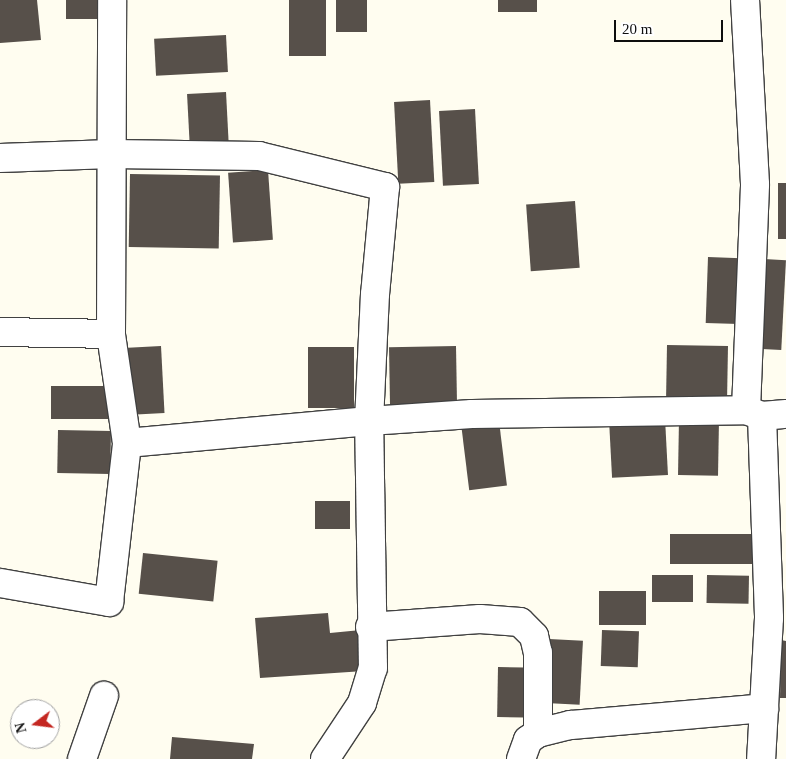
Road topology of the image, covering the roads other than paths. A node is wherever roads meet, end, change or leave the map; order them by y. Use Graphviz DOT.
graph roads {
  1 [pos="112,0"];
  2 [pos="745,0"];
  3 [pos="111,154"];
  4 [pos="0,158"];
  5 [pos="0,332"];
  6 [pos="111,334"];
  7 [pos="764,413"];
  8 [pos="369,421"];
  9 [pos="127,443"];
  10 [pos="0,583"];
  11 [pos="777,618"];
  12 [pos="370,627"];
  13 [pos="104,696"];
  14 [pos="764,708"];
  15 [pos="538,733"];
  16 [pos="82,759"];
  17 [pos="325,759"];
  18 [pos="521,759"];
  19 [pos="761,759"];
  1 -- 3 [label="street"];
  2 -- 7 [label="street"];
  3 -- 4 [label="street"];
  3 -- 6 [label="street"];
  3 -- 8 [label="street"];
  5 -- 6 [label="street"];
  6 -- 9 [label="street"];
  7 -- 8 [label="street"];
  7 -- 11 [label="street"];
  8 -- 9 [label="street"];
  8 -- 12 [label="street"];
  9 -- 10 [label="street"];
  11 -- 14 [label="street"];
  12 -- 15 [label="street"];
  12 -- 17 [label="street"];
  13 -- 16 [label="street"];
  14 -- 15 [label="street"];
  14 -- 19 [label="street"];
  15 -- 18 [label="street"];
}
